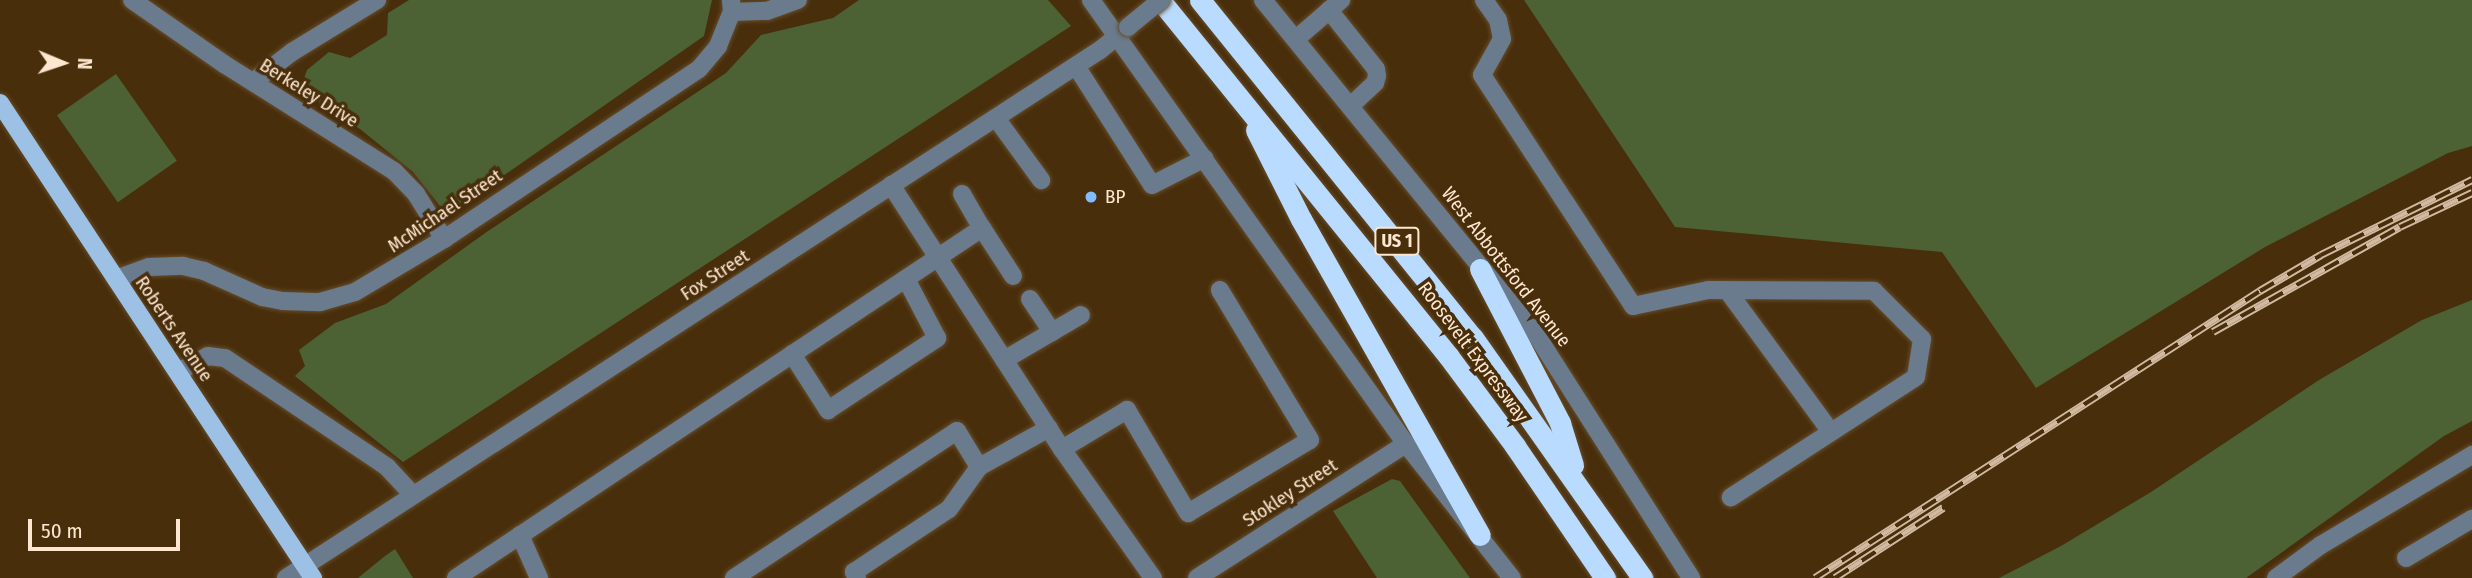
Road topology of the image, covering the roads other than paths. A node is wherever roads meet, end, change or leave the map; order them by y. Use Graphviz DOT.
graph roads {
  1 [pos="132,0"];
  2 [pos="377,0"];
  3 [pos="798,0"];
  4 [pos="1091,0"];
  5 [pos="1160,0"];
  6 [pos="1200,0"];
  7 [pos="1263,0"];
  8 [pos="1484,0"];
  9 [pos="1335,5"];
  10 [pos="731,6"];
  11 [pos="1123,31"];
  12 [pos="1296,38"];
  13 [pos="1076,66"];
  14 [pos="253,82"];
  15 [pos="1238,94"];
  16 [pos="0,103"];
  17 [pos="1351,106"];
  18 [pos="996,118"];
  19 [pos="1205,158"];
  20 [pos="1041,180"];
  21 [pos="891,186"];
  22 [pos="962,194"];
  23 [pos="982,228"];
  24 [pos="444,239"];
  25 [pos="938,257"];
  26 [pos="1480,269"];
  27 [pos="1013,275"];
  28 [pos="116,279"];
  29 [pos="906,279"];
  30 [pos="1220,290"];
  31 [pos="1727,290"];
  32 [pos="1030,299"];
  33 [pos="1081,315"];
  34 [pos="1052,332"];
  35 [pos="792,354"];
  36 [pos="1004,360"];
  37 [pos="178,372"];
  38 [pos="1049,428"];
  39 [pos="1831,432"];
  40 [pos="1406,443"];
  41 [pos="1062,449"];
  42 [pos="2472,455"];
  43 [pos="979,467"];
  44 [pos="1581,486"];
  45 [pos="413,495"];
  46 [pos="1731,497"];
  47 [pos="2472,519"];
  48 [pos="520,535"];
  49 [pos="1480,535"];
  50 [pos="2406,558"];
  51 [pos="309,572"];
  52 [pos="852,576"];
  53 [pos="286,578"];
  54 [pos="456,578"];
  55 [pos="539,578"];
  56 [pos="734,578"];
  57 [pos="1153,578"];
  58 [pos="1197,578"];
  59 [pos="1512,578"];
  60 [pos="1605,578"];
  61 [pos="1642,578"];
  62 [pos="1691,578"];
  63 [pos="2276,578"];
  1 -- 14 [label="street, Berkeley Drive"];
  2 -- 14 [label="street"];
  3 -- 10 [label="street"];
  4 -- 11 [label="street"];
  5 -- 11 [label="street, Fox Street, bridge"];
  5 -- 15 [label="highway, Roosevelt Expressway / US 1"];
  6 -- 44 [label="highway, Roosevelt Expressway / US 1"];
  7 -- 12 [label="street, West Abbottsford Avenue"];
  8 -- 31 [label="street"];
  9 -- 12 [label="street"];
  9 -- 17 [label="street"];
  10 -- 24 [label="street, McMichael Street"];
  11 -- 13 [label="street, Fox Street"];
  11 -- 19 [label="street"];
  12 -- 17 [label="street, West Abbottsford Avenue"];
  13 -- 18 [label="street, Fox Street"];
  13 -- 19 [label="street"];
  14 -- 24 [label="street, Berkeley Drive"];
  15 -- 49 [label="highway"];
  15 -- 60 [label="highway, Roosevelt Expressway / US 1"];
  16 -- 28 [label="main road, Roberts Avenue"];
  17 -- 26 [label="street, West Abbottsford Avenue"];
  18 -- 20 [label="street"];
  18 -- 21 [label="street, Fox Street"];
  19 -- 40 [label="street"];
  21 -- 25 [label="street"];
  21 -- 45 [label="street, Fox Street"];
  22 -- 23 [label="street"];
  23 -- 25 [label="street"];
  23 -- 27 [label="street"];
  24 -- 28 [label="street, McMichael Street"];
  25 -- 29 [label="street"];
  25 -- 36 [label="street"];
  26 -- 44 [label="highway"];
  26 -- 62 [label="street, West Abbottsford Avenue"];
  28 -- 37 [label="main road, Roberts Avenue"];
  29 -- 35 [label="street"];
  29 -- 35 [label="street"];
  30 -- 41 [label="street"];
  31 -- 39 [label="street"];
  31 -- 39 [label="street"];
  32 -- 34 [label="street"];
  33 -- 34 [label="street"];
  34 -- 36 [label="street"];
  35 -- 48 [label="street"];
  36 -- 38 [label="street"];
  37 -- 45 [label="street"];
  37 -- 51 [label="main road, Roberts Avenue"];
  38 -- 41 [label="street"];
  38 -- 43 [label="street"];
  39 -- 46 [label="street"];
  40 -- 49 [label="street"];
  40 -- 58 [label="street, Stokley Street"];
  41 -- 57 [label="street"];
  42 -- 63 [label="street"];
  43 -- 52 [label="street"];
  43 -- 56 [label="street"];
  44 -- 61 [label="highway, Roosevelt Expressway / US 1"];
  45 -- 51 [label="street, Fox Street"];
  47 -- 50 [label="street"];
  48 -- 54 [label="street"];
  48 -- 55 [label="street"];
  49 -- 59 [label="street"];
  51 -- 53 [label="street, Fox Street"];
}
